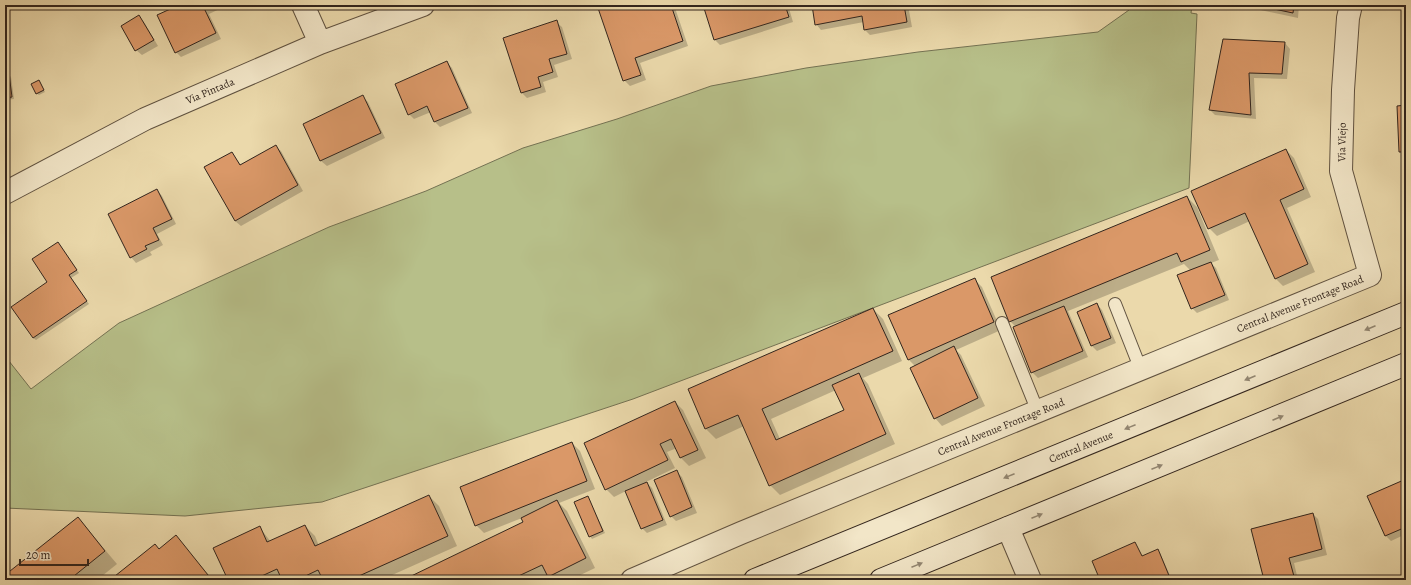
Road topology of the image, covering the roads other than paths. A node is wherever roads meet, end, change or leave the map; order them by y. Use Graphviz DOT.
graph roads {
  1 [pos="303,5"];
  2 [pos="423,5"];
  3 [pos="1351,5"];
  4 [pos="320,43"];
  5 [pos="5,193"];
  6 [pos="1370,276"];
  7 [pos="1115,304"];
  8 [pos="1406,313"];
  9 [pos="1002,323"];
  10 [pos="1406,364"];
  11 [pos="1141,370"];
  12 [pos="1038,412"];
  13 [pos="1008,528"];
  14 [pos="632,580"];
  15 [pos="755,580"];
  16 [pos="880,580"];
  17 [pos="1030,580"];
  1 -- 4 [label="street"];
  2 -- 4 [label="street, Via Pintada"];
  3 -- 6 [label="street, Via Viejo"];
  4 -- 5 [label="street, Via Pintada"];
  6 -- 11 [label="street, Central Avenue Frontage Road"];
  7 -- 11 [label="lane"];
  8 -- 15 [label="street, Central Avenue, one-way"];
  9 -- 12 [label="lane"];
  13 -- 10 [label="street, one-way"];
  11 -- 12 [label="street, Central Avenue Frontage Road"];
  12 -- 14 [label="street, Central Avenue Frontage Road"];
  16 -- 13 [label="street, one-way"];
  13 -- 17 [label="street"];
}
